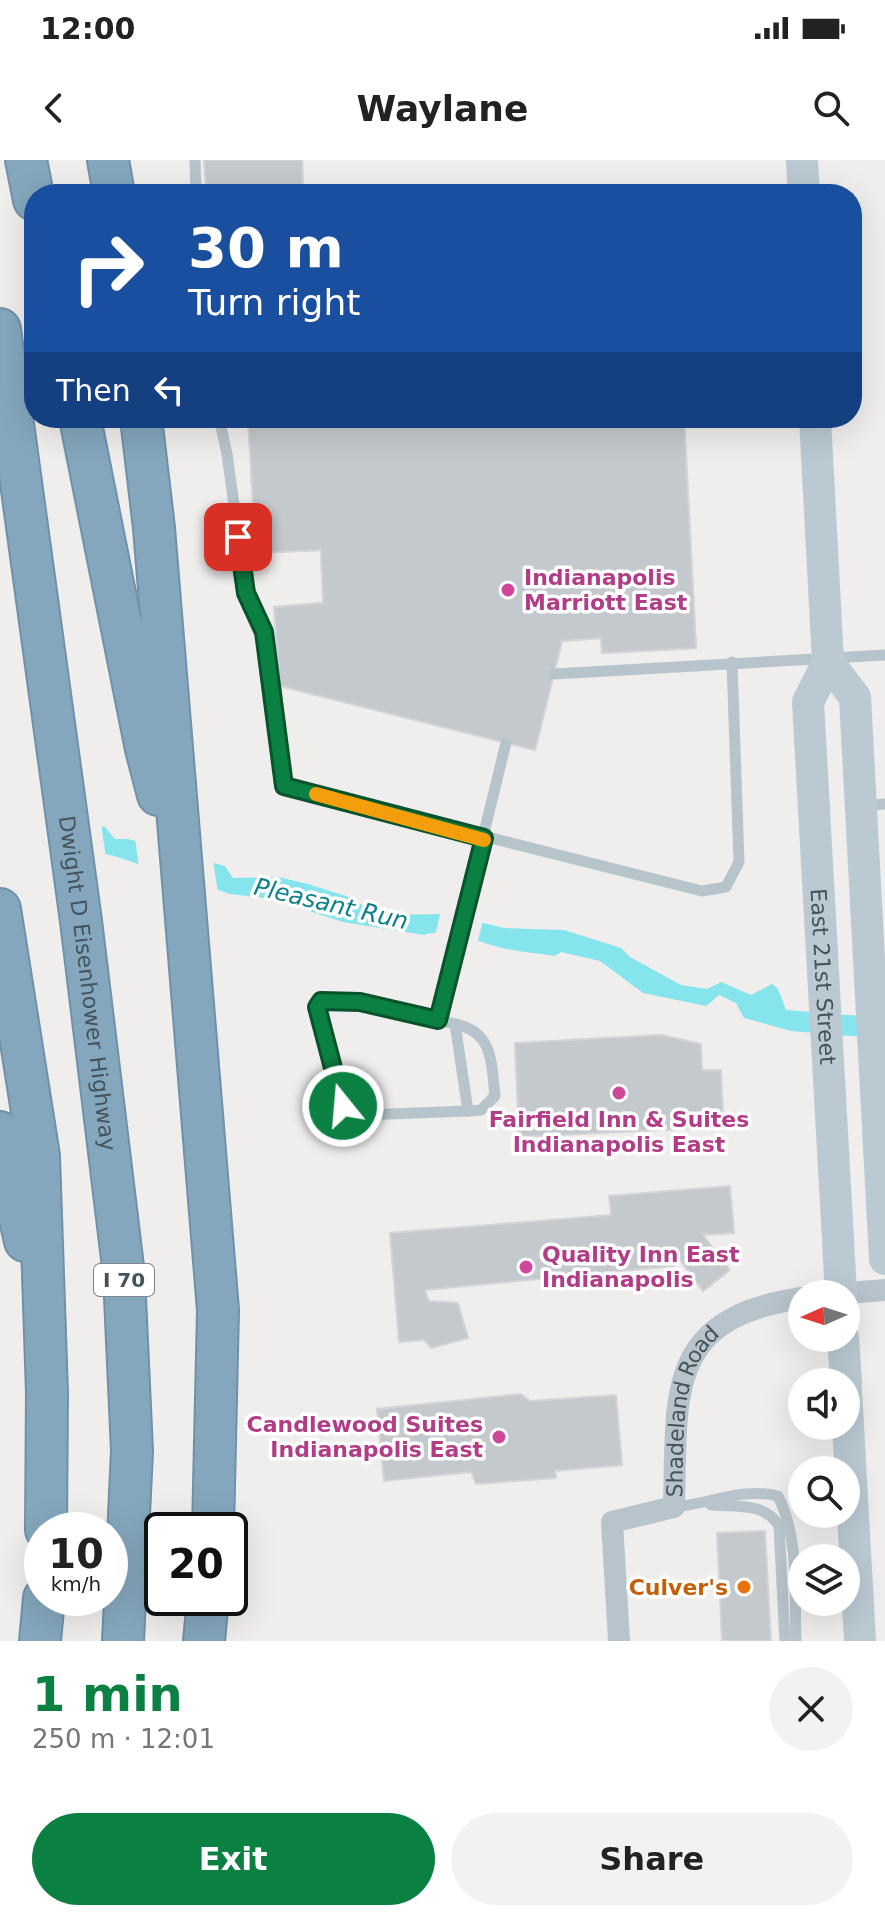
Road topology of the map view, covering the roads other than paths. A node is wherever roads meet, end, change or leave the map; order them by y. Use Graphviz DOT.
graph roads {
  1 [pos="26,160"];
  2 [pos="111,160"];
  3 [pos="195,160"];
  4 [pos="802,160"];
  5 [pos="31,184"];
  6 [pos="113,184"];
  7 [pos="196,184"];
  8 [pos="803,184"];
  9 [pos="0,329"];
  10 [pos="82,428"];
  11 [pos="142,428"];
  12 [pos="221,428"];
  13 [pos="816,428"];
  14 [pos="885,655"];
  15 [pos="828,660"];
  16 [pos="732,662"];
  17 [pos="554,674"];
  18 [pos="506,743"];
  19 [pos="166,786"];
  20 [pos="873,805"];
  21 [pos="484,838"];
  22 [pos="0,909"];
  23 [pos="438,1020"];
  24 [pos="455,1024"];
  25 [pos="468,1111"];
  26 [pos="0,1132"];
  27 [pos="885,1259"];
  28 [pos="852,1280"];
  29 [pos="788,1300"];
  30 [pos="45,1322"];
  31 [pos="849,1440"];
  32 [pos="706,1505"];
  33 [pos="674,1507"];
  34 [pos="46,1512"];
  35 [pos="213,1512"];
  36 [pos="42,1616"];
  37 [pos="206,1616"];
  38 [pos="40,1641"];
  39 [pos="123,1641"];
  40 [pos="204,1641"];
  41 [pos="619,1641"];
  42 [pos="785,1641"];
  43 [pos="796,1641"];
  44 [pos="860,1641"];
  1 -- 5 [label="highway"];
  2 -- 6 [label="highway"];
  3 -- 7 [label="lane"];
  4 -- 8 [label="main road"];
  9 -- 39 [label="highway, Dwight D Eisenhower Highway / I 70"];
  10 -- 19 [label="highway"];
  11 -- 19 [label="highway"];
  12 -- 21 [label="lane"];
  13 -- 15 [label="main road, East 21st Street"];
  14 -- 15 [label="lane"];
  15 -- 16 [label="lane"];
  15 -- 20 [label="main road"];
  15 -- 28 [label="main road, East 21st Street"];
  16 -- 17 [label="lane"];
  16 -- 21 [label="lane"];
  18 -- 21 [label="lane"];
  19 -- 35 [label="highway"];
  20 -- 27 [label="main road"];
  21 -- 23 [label="lane"];
  22 -- 30 [label="highway"];
  23 -- 24 [label="lane"];
  23 -- 25 [label="lane"];
  24 -- 25 [label="lane"];
  24 -- 25 [label="lane"];
  26 -- 30 [label="highway"];
  29 -- 33 [label="street, Shadeland Road"];
  30 -- 34 [label="highway"];
  31 -- 44 [label="main road"];
  32 -- 33 [label="lane"];
  32 -- 42 [label="lane"];
  32 -- 43 [label="lane"];
  33 -- 41 [label="street, Shadeland Road"];
  36 -- 38 [label="highway"];
  37 -- 40 [label="highway"];
}
